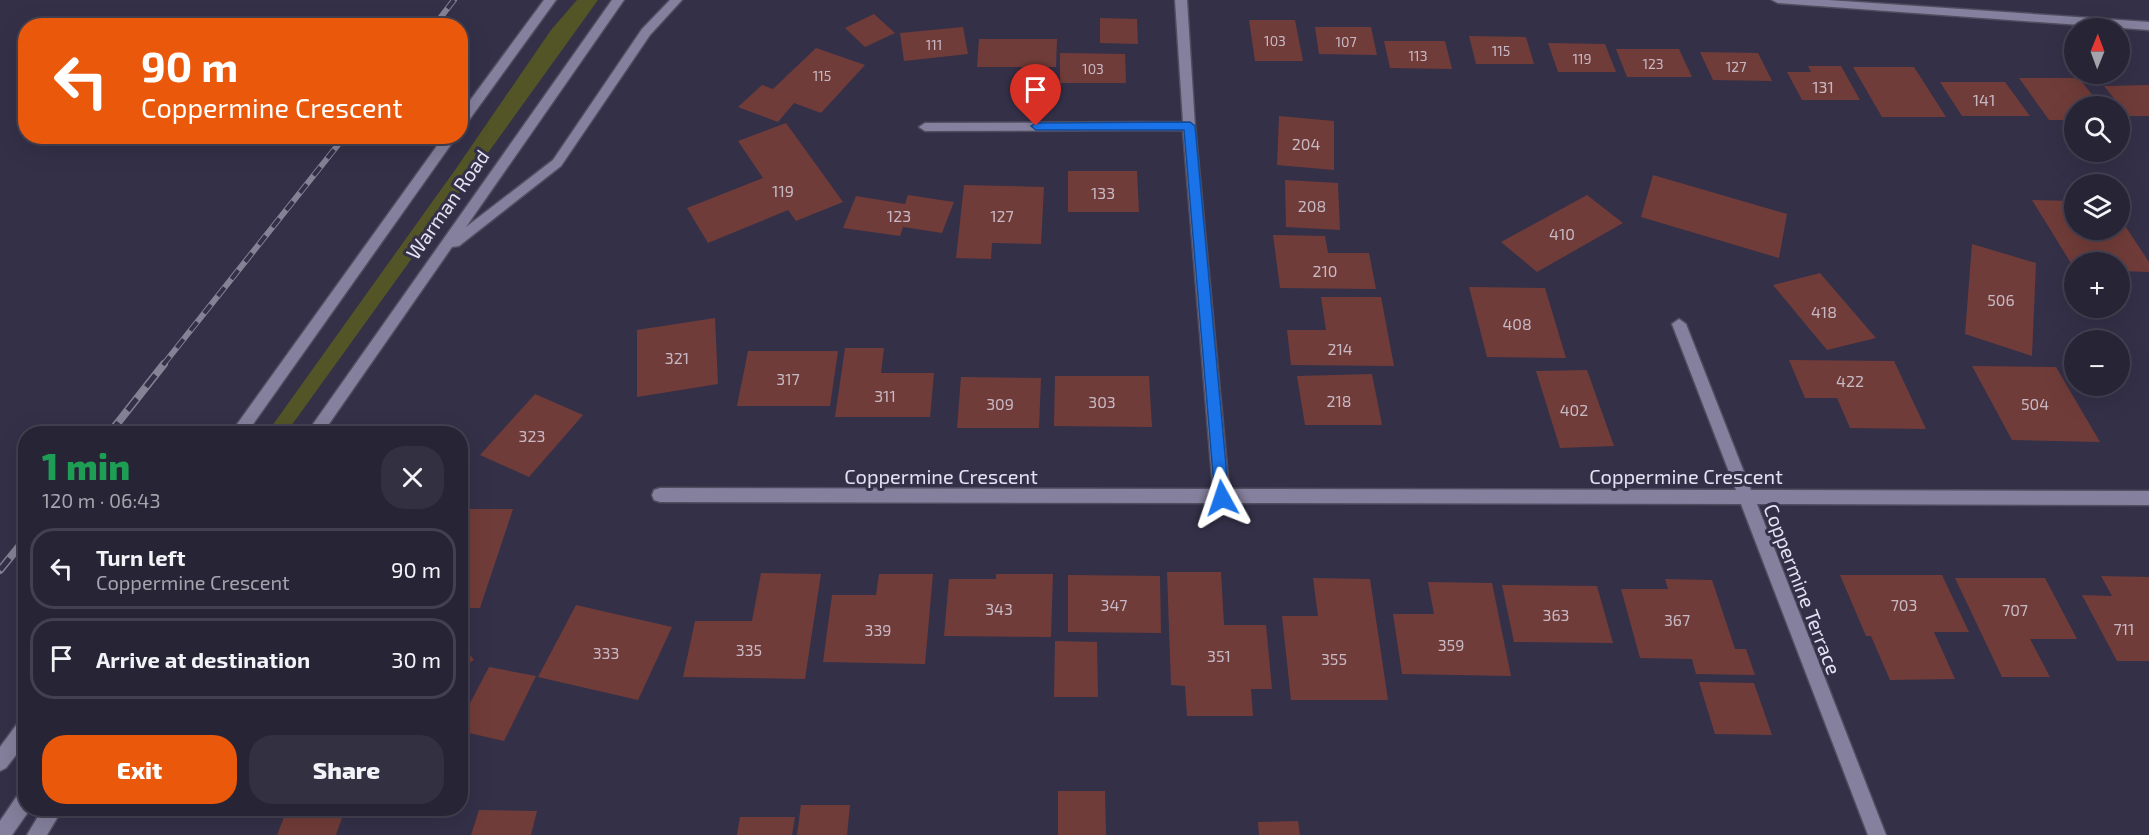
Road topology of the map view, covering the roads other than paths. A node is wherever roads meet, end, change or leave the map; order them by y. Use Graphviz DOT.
graph roads {
  1 [pos="550,0"];
  2 [pos="618,0"];
  3 [pos="676,0"];
  4 [pos="1181,0"];
  5 [pos="1778,0"];
  6 [pos="2149,26"];
  7 [pos="468,112"];
  8 [pos="1190,126"];
  9 [pos="925,127"];
  10 [pos="445,144"];
  11 [pos="442,252"];
  12 [pos="1679,324"];
  13 [pos="243,426"];
  14 [pos="319,426"];
  15 [pos="660,495"];
  16 [pos="1744,496"];
  17 [pos="1222,498"];
  18 [pos="2149,498"];
  19 [pos="18,737"];
  20 [pos="0,762"];
  21 [pos="18,811"];
  22 [pos="49,816"];
  23 [pos="1,835"];
  24 [pos="36,835"];
  25 [pos="1877,835"];
  1 -- 7 [label="street, Warman Road"];
  2 -- 11 [label="street, Warman Road"];
  3 -- 11 [label="street"];
  4 -- 8 [label="street"];
  5 -- 6 [label="street"];
  8 -- 9 [label="street"];
  8 -- 17 [label="street"];
  10 -- 13 [label="street, Warman Road"];
  11 -- 14 [label="street, Warman Road"];
  12 -- 16 [label="street, Coppermine Terrace"];
  15 -- 17 [label="street, Coppermine Crescent"];
  16 -- 17 [label="street, Coppermine Crescent"];
  16 -- 18 [label="street, Coppermine Crescent"];
  16 -- 25 [label="street, Coppermine Terrace"];
  19 -- 20 [label="street"];
  21 -- 23 [label="street"];
  22 -- 24 [label="street"];
}
